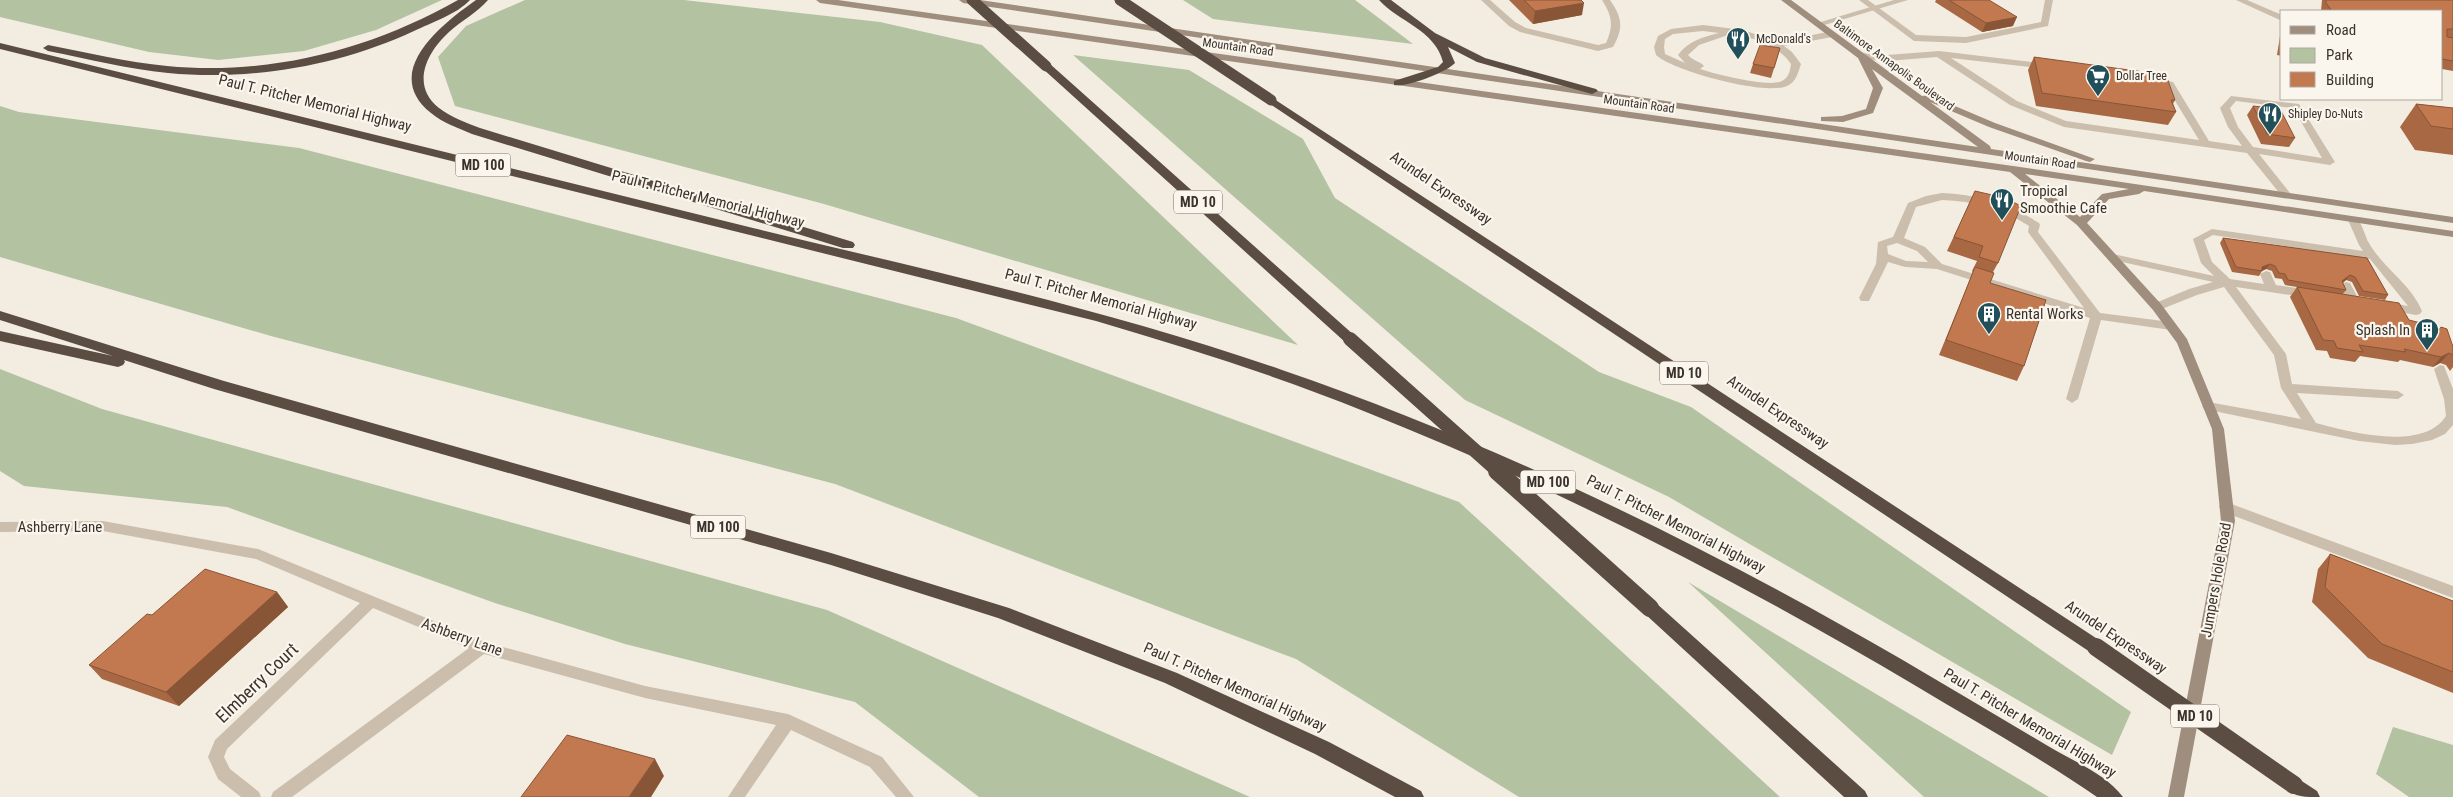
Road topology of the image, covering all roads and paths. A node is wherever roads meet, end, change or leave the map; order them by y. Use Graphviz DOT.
graph roads {
  1 [pos="464,0"];
  2 [pos="483,0"];
  3 [pos="488,0"];
  4 [pos="820,0"];
  5 [pos="963,0"];
  6 [pos="972,0"];
  7 [pos="1120,0"];
  8 [pos="1384,0"];
  9 [pos="1485,0"];
  10 [pos="1606,0"];
  11 [pos="1785,0"];
  12 [pos="1863,0"];
  13 [pos="1904,0"];
  14 [pos="2049,0"];
  15 [pos="2240,0"];
  16 [pos="1877,9"];
  17 [pos="460,16"];
  18 [pos="2280,17"];
  19 [pos="1818,24"];
  20 [pos="1732,32"];
  21 [pos="1832,34"];
  22 [pos="1432,35"];
  23 [pos="0,39"];
  24 [pos="1777,45"];
  25 [pos="0,46"];
  26 [pos="1939,54"];
  27 [pos="1861,56"];
  28 [pos="2054,67"];
  29 [pos="1442,69"];
  30 [pos="2142,79"];
  31 [pos="1398,83"];
  32 [pos="1771,86"];
  33 [pos="1908,90"];
  34 [pos="1592,91"];
  35 [pos="1773,118"];
  36 [pos="2206,144"];
  37 [pos="1988,150"];
  38 [pos="2250,150"];
  39 [pos="2013,168"];
  40 [pos="2121,169"];
  41 [pos="2151,189"];
  42 [pos="2285,193"];
  43 [pos="2353,220"];
  44 [pos="2453,220"];
  45 [pos="2081,223"];
  46 [pos="2453,234"];
  47 [pos="1898,239"];
  48 [pos="1882,256"];
  49 [pos="2373,256"];
  50 [pos="2112,257"];
  51 [pos="1938,266"];
  52 [pos="2239,271"];
  53 [pos="2266,274"];
  54 [pos="2306,281"];
  55 [pos="2227,282"];
  56 [pos="966,283"];
  57 [pos="2245,285"];
  58 [pos="2346,286"];
  59 [pos="2272,289"];
  60 [pos="1865,298"];
  61 [pos="2336,298"];
  62 [pos="2370,302"];
  63 [pos="2157,307"];
  64 [pos="0,315"];
  65 [pos="2096,316"];
  66 [pos="2171,326"];
  67 [pos="0,336"];
  68 [pos="2440,369"];
  69 [pos="219,385"];
  70 [pos="2288,388"];
  71 [pos="2398,395"];
  72 [pos="2072,399"];
  73 [pos="2208,406"];
  74 [pos="2312,426"];
  75 [pos="2226,507"];
  76 [pos="0,526"];
  77 [pos="2453,592"];
  78 [pos="370,602"];
  79 [pos="482,647"];
  80 [pos="788,721"];
  81 [pos="253,797"];
  82 [pos="279,797"];
  83 [pos="736,797"];
  84 [pos="906,797"];
  85 [pos="1414,797"];
  86 [pos="1858,797"];
  87 [pos="2114,797"];
  88 [pos="2176,797"];
  89 [pos="2310,797"];
  1 -- 23 [label="highway"];
  2 -- 17 [label="highway"];
  3 -- 17 [label="highway"];
  4 -- 31 [label="main road, Mountain Road"];
  5 -- 29 [label="main road, Mountain Road"];
  6 -- 86 [label="highway, MD 10, bridge"];
  7 -- 89 [label="highway, Arundel Expressway / MD 10, bridge"];
  8 -- 22 [label="highway"];
  9 -- 10 [label="street"];
  11 -- 19 [label="main road, Baltimore Annapolis Boulevard"];
  12 -- 16 [label="street"];
  13 -- 16 [label="street"];
  14 -- 16 [label="street"];
  15 -- 18 [label="street"];
  16 -- 19 [label="street"];
  17 -- 56 [label="highway"];
  19 -- 21 [label="main road, Baltimore Annapolis Boulevard"];
  20 -- 24 [label="street"];
  20 -- 32 [label="street"];
  20 -- 32 [label="street"];
  21 -- 24 [label="street"];
  21 -- 27 [label="main road, Baltimore Annapolis Boulevard"];
  22 -- 29 [label="highway"];
  22 -- 34 [label="highway"];
  24 -- 32 [label="street"];
  25 -- 56 [label="highway, Paul T. Pitcher Memorial Highway / MD 100"];
  26 -- 27 [label="street"];
  26 -- 28 [label="street"];
  26 -- 36 [label="street"];
  27 -- 33 [label="main road, Baltimore Annapolis Boulevard"];
  27 -- 35 [label="main road"];
  29 -- 31 [label="highway"];
  29 -- 34 [label="main road, Mountain Road"];
  30 -- 36 [label="street"];
  31 -- 39 [label="main road, Mountain Road"];
  33 -- 37 [label="main road, Baltimore Annapolis Boulevard"];
  33 -- 40 [label="main road"];
  34 -- 35 [label="main road, Mountain Road"];
  35 -- 37 [label="main road, Mountain Road"];
  36 -- 38 [label="street"];
  37 -- 39 [label="main road, Jumpers Hole Road"];
  37 -- 40 [label="main road, Mountain Road"];
  38 -- 38 [label="street"];
  38 -- 42 [label="street"];
  39 -- 41 [label="main road, Mountain Road"];
  39 -- 45 [label="main road, Jumpers Hole Road"];
  40 -- 42 [label="main road, Mountain Road"];
  41 -- 43 [label="main road, Mountain Road"];
  41 -- 45 [label="main road"];
  42 -- 44 [label="main road, Mountain Road"];
  43 -- 46 [label="main road, Mountain Road"];
  43 -- 49 [label="street"];
  45 -- 50 [label="main road, Jumpers Hole Road"];
  47 -- 48 [label="street"];
  47 -- 51 [label="street"];
  47 -- 65 [label="street"];
  48 -- 51 [label="street"];
  48 -- 60 [label="street"];
  49 -- 55 [label="street"];
  49 -- 62 [label="street"];
  50 -- 55 [label="street"];
  50 -- 63 [label="main road, Jumpers Hole Road"];
  51 -- 65 [label="street"];
  52 -- 57 [label="street"];
  53 -- 59 [label="street"];
  54 -- 59 [label="street"];
  55 -- 57 [label="street"];
  55 -- 63 [label="street"];
  55 -- 70 [label="street"];
  56 -- 87 [label="highway, Paul T. Pitcher Memorial Highway / MD 100"];
  57 -- 59 [label="street"];
  58 -- 62 [label="street"];
  61 -- 62 [label="street"];
  63 -- 66 [label="main road, Jumpers Hole Road"];
  64 -- 69 [label="highway, Paul T. Pitcher Memorial Highway / MD 100"];
  65 -- 66 [label="street"];
  65 -- 72 [label="street"];
  66 -- 73 [label="main road, Jumpers Hole Road"];
  67 -- 69 [label="highway"];
  68 -- 74 [label="street"];
  69 -- 85 [label="highway, Paul T. Pitcher Memorial Highway / MD 100"];
  70 -- 71 [label="street"];
  70 -- 74 [label="street"];
  73 -- 74 [label="street"];
  73 -- 75 [label="main road, Jumpers Hole Road"];
  75 -- 77 [label="street"];
  75 -- 88 [label="main road, Jumpers Hole Road"];
  76 -- 78 [label="street, Ashberry Lane"];
  78 -- 79 [label="street, Ashberry Lane"];
  78 -- 81 [label="street, Elmberry Court"];
  79 -- 80 [label="street, Ashberry Lane"];
  79 -- 82 [label="street"];
  80 -- 83 [label="street"];
  80 -- 84 [label="street, Ashberry Lane"];
}
